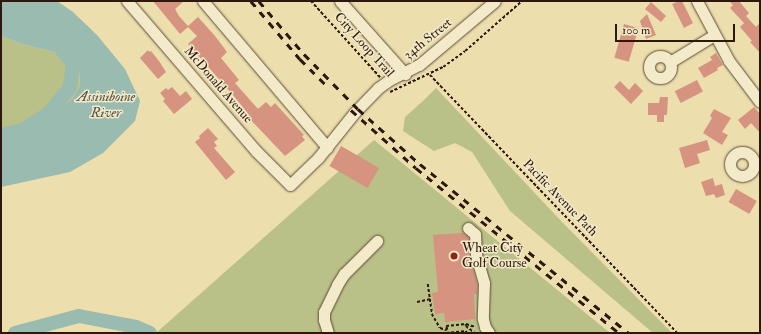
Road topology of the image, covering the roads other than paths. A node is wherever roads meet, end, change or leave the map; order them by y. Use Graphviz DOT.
graph roads {
  1 [pos="127,1"];
  2 [pos="203,1"];
  3 [pos="340,1"];
  4 [pos="495,1"];
  5 [pos="697,1"];
  6 [pos="714,35"];
  7 [pos="670,62"];
  8 [pos="405,74"];
  9 [pos="760,102"];
  10 [pos="327,147"];
  11 [pos="290,185"];
  12 [pos="468,228"];
  13 [pos="377,241"];
  14 [pos="328,333"];
  15 [pos="489,333"];
  1 -- 11 [label="street, McDonald Avenue"];
  2 -- 10 [label="street"];
  3 -- 8 [label="street"];
  4 -- 8 [label="street, 34th Street"];
  5 -- 6 [label="street"];
  6 -- 7 [label="street"];
  6 -- 9 [label="street"];
  8 -- 10 [label="street, 34th Street"];
  10 -- 11 [label="street, 34th Street"];
  12 -- 15 [label="street"];
  13 -- 14 [label="street"];
}
